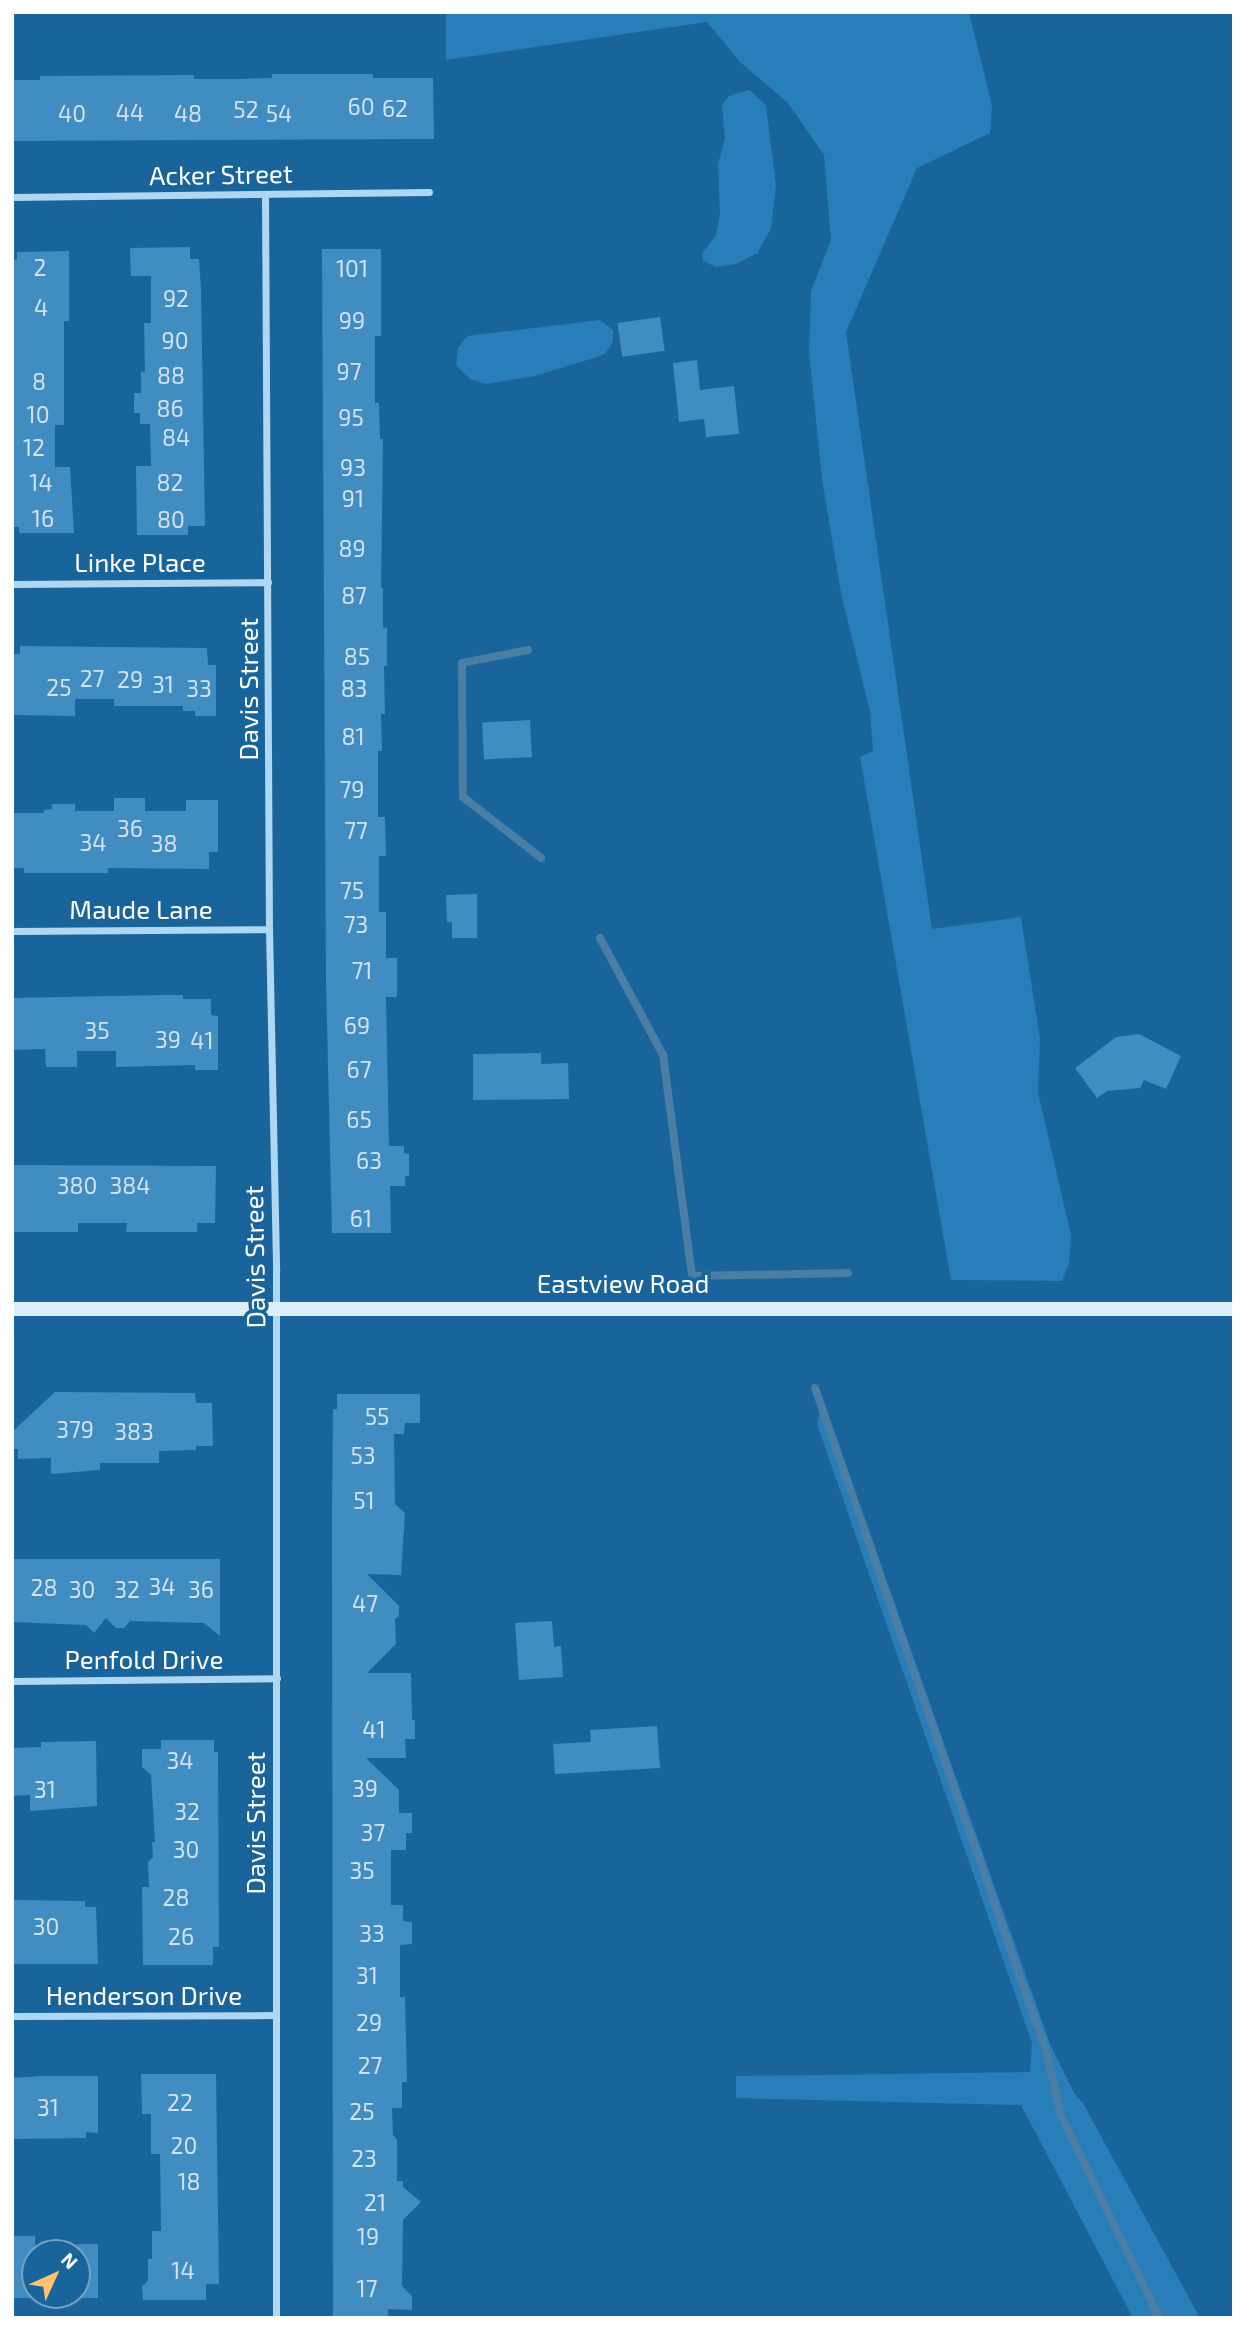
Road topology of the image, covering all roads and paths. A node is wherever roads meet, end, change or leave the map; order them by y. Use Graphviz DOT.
graph roads {
  1 [pos="429,192"];
  2 [pos="265,195"];
  3 [pos="12,197"];
  4 [pos="268,582"];
  5 [pos="12,584"];
  6 [pos="270,929"];
  7 [pos="12,931"];
  8 [pos="276,1308"];
  9 [pos="12,1309"];
  10 [pos="1234,1309"];
  11 [pos="276,1678"];
  12 [pos="12,1681"];
  13 [pos="276,2015"];
  14 [pos="12,2017"];
  15 [pos="276,2318"];
  1 -- 2 [label="street, Acker Street"];
  2 -- 3 [label="street, Acker Street"];
  2 -- 4 [label="street, Davis Street"];
  4 -- 5 [label="street, Linke Place"];
  4 -- 6 [label="street, Davis Street"];
  6 -- 7 [label="street, Maude Lane"];
  6 -- 8 [label="street, Davis Street"];
  8 -- 9 [label="street, Eastview Road"];
  8 -- 10 [label="street, Eastview Road"];
  8 -- 11 [label="street, Davis Street"];
  11 -- 12 [label="street, Penfold Drive"];
  11 -- 13 [label="street, Davis Street"];
  13 -- 14 [label="street, Henderson Drive"];
  13 -- 15 [label="street, Davis Street"];
}
